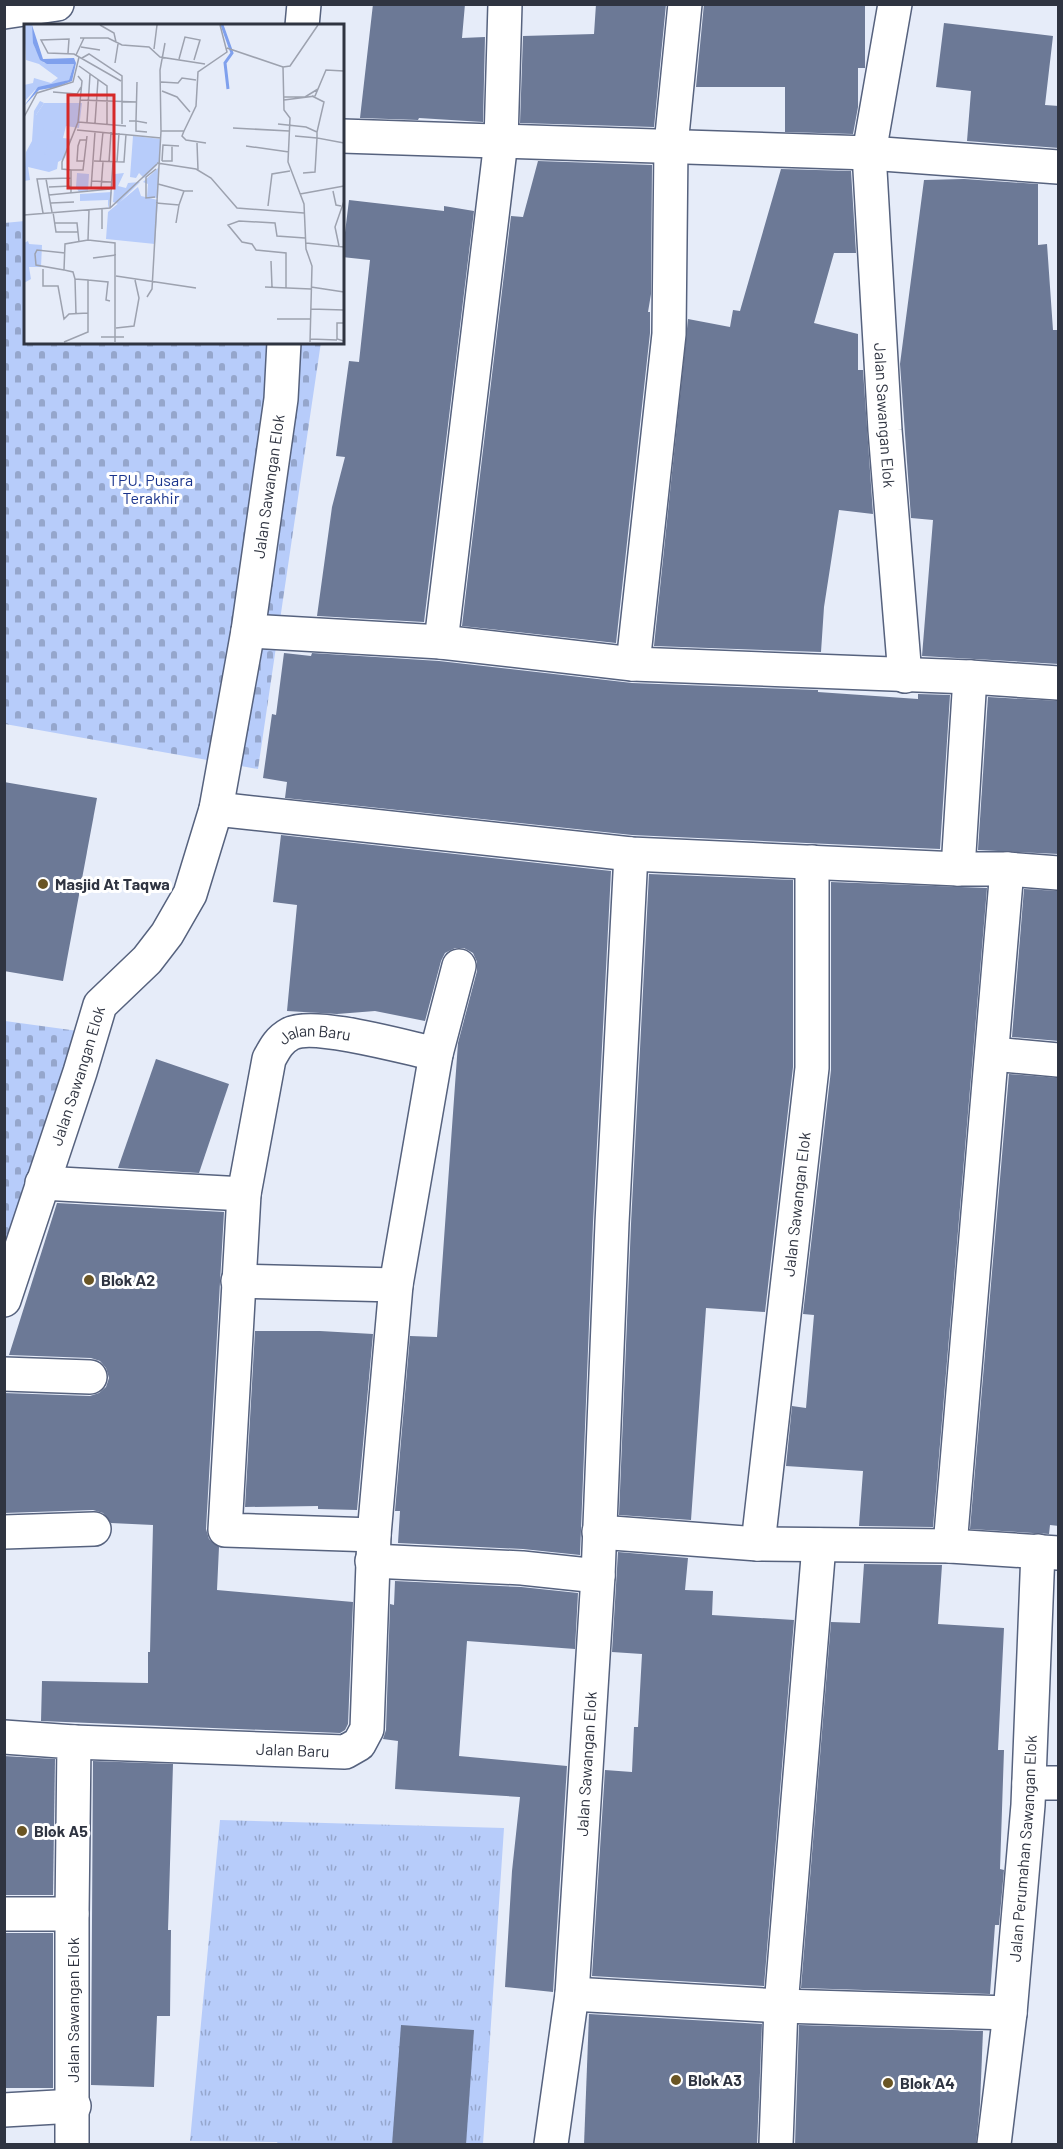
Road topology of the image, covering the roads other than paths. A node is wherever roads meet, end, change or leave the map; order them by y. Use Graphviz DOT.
graph roads {
  1 [pos="57,4"];
  2 [pos="304,4"];
  3 [pos="505,4"];
  4 [pos="685,4"];
  5 [pos="895,4"];
  6 [pos="4,12"];
  7 [pos="303,24"];
  8 [pos="344,136"];
  9 [pos="501,141"];
  10 [pos="671,145"];
  11 [pos="869,153"];
  12 [pos="1059,167"];
  13 [pos="284,344"];
  14 [pos="248,631"];
  15 [pos="441,642"];
  16 [pos="633,664"];
  17 [pos="905,676"];
  18 [pos="970,677"];
  19 [pos="1059,683"];
  20 [pos="216,809"];
  21 [pos="631,854"];
  22 [pos="812,862"];
  23 [pos="958,869"];
  24 [pos="1007,869"];
  25 [pos="1059,873"];
  26 [pos="459,966"];
  27 [pos="436,1054"];
  28 [pos="993,1054"];
  29 [pos="1059,1060"];
  30 [pos="42,1183"];
  31 [pos="244,1194"];
  32 [pos="238,1281"];
  33 [pos="396,1285"];
  34 [pos="4,1300"];
  35 [pos="4,1374"];
  36 [pos="90,1377"];
  37 [pos="94,1529"];
  38 [pos="4,1532"];
  39 [pos="599,1532"];
  40 [pos="758,1544"];
  41 [pos="819,1545"];
  42 [pos="950,1546"];
  43 [pos="373,1548"];
  44 [pos="1048,1552"];
  45 [pos="598,1576"];
  46 [pos="4,1737"];
  47 [pos="74,1742"];
  48 [pos="1044,1783"];
  49 [pos="4,1914"];
  50 [pos="72,1914"];
  51 [pos="572,1994"];
  52 [pos="781,2006"];
  53 [pos="1010,2013"];
  54 [pos="74,2106"];
  55 [pos="4,2110"];
  56 [pos="72,2145"];
  57 [pos="551,2145"];
  58 [pos="776,2145"];
  59 [pos="994,2145"];
  1 -- 6 [label="street"];
  2 -- 7 [label="street"];
  3 -- 9 [label="street"];
  4 -- 10 [label="street"];
  5 -- 11 [label="street, Jalan Sawangan Elok"];
  8 -- 9 [label="street"];
  9 -- 10 [label="street"];
  9 -- 15 [label="street"];
  10 -- 11 [label="street"];
  10 -- 16 [label="street"];
  11 -- 12 [label="street"];
  11 -- 17 [label="street, Jalan Sawangan Elok"];
  13 -- 14 [label="street, Jalan Sawangan Elok"];
  14 -- 15 [label="street"];
  14 -- 20 [label="street, Jalan Sawangan Elok"];
  15 -- 16 [label="street"];
  16 -- 17 [label="street"];
  17 -- 18 [label="street"];
  18 -- 19 [label="street"];
  18 -- 23 [label="street"];
  20 -- 21 [label="street"];
  20 -- 30 [label="street, Jalan Sawangan Elok"];
  21 -- 22 [label="street"];
  21 -- 39 [label="street, Jalan Sawangan Elok"];
  22 -- 23 [label="street"];
  22 -- 40 [label="street, Jalan Sawangan Elok"];
  23 -- 24 [label="street"];
  24 -- 25 [label="street"];
  24 -- 28 [label="street"];
  26 -- 27 [label="street, Jalan Baru"];
  27 -- 31 [label="street, Jalan Baru"];
  27 -- 33 [label="street, Jalan Baru"];
  28 -- 29 [label="street"];
  28 -- 42 [label="street"];
  30 -- 31 [label="street"];
  30 -- 34 [label="street, Jalan Sawangan Elok"];
  31 -- 32 [label="street, Jalan Baru"];
  32 -- 33 [label="street"];
  32 -- 43 [label="street, Jalan Baru"];
  33 -- 43 [label="street, Jalan Baru"];
  35 -- 36 [label="street"];
  37 -- 38 [label="street"];
  39 -- 40 [label="street"];
  39 -- 45 [label="street, Jalan Sawangan Elok"];
  40 -- 41 [label="street"];
  41 -- 42 [label="street"];
  41 -- 52 [label="street"];
  42 -- 44 [label="street"];
  43 -- 45 [label="street, Jalan Baru"];
  43 -- 47 [label="street, Jalan Baru"];
  44 -- 48 [label="street, Jalan Perumahan Sawangan Elok"];
  45 -- 51 [label="street, Jalan Sawangan Elok"];
  46 -- 47 [label="street"];
  47 -- 50 [label="street, Jalan Sawangan Elok"];
  48 -- 53 [label="street, Jalan Perumahan Sawangan Elok"];
  49 -- 50 [label="street, Jalan Sawangan Elok"];
  50 -- 54 [label="street, Jalan Sawangan Elok"];
  51 -- 52 [label="street"];
  51 -- 57 [label="street, Jalan Sawangan Elok"];
  52 -- 53 [label="street"];
  52 -- 58 [label="street"];
  53 -- 59 [label="street, Jalan Perumahan Sawangan Elok"];
  54 -- 55 [label="street, Jalan Sawangan Elok"];
  54 -- 56 [label="street, Jalan Sawangan Elok"];
}
